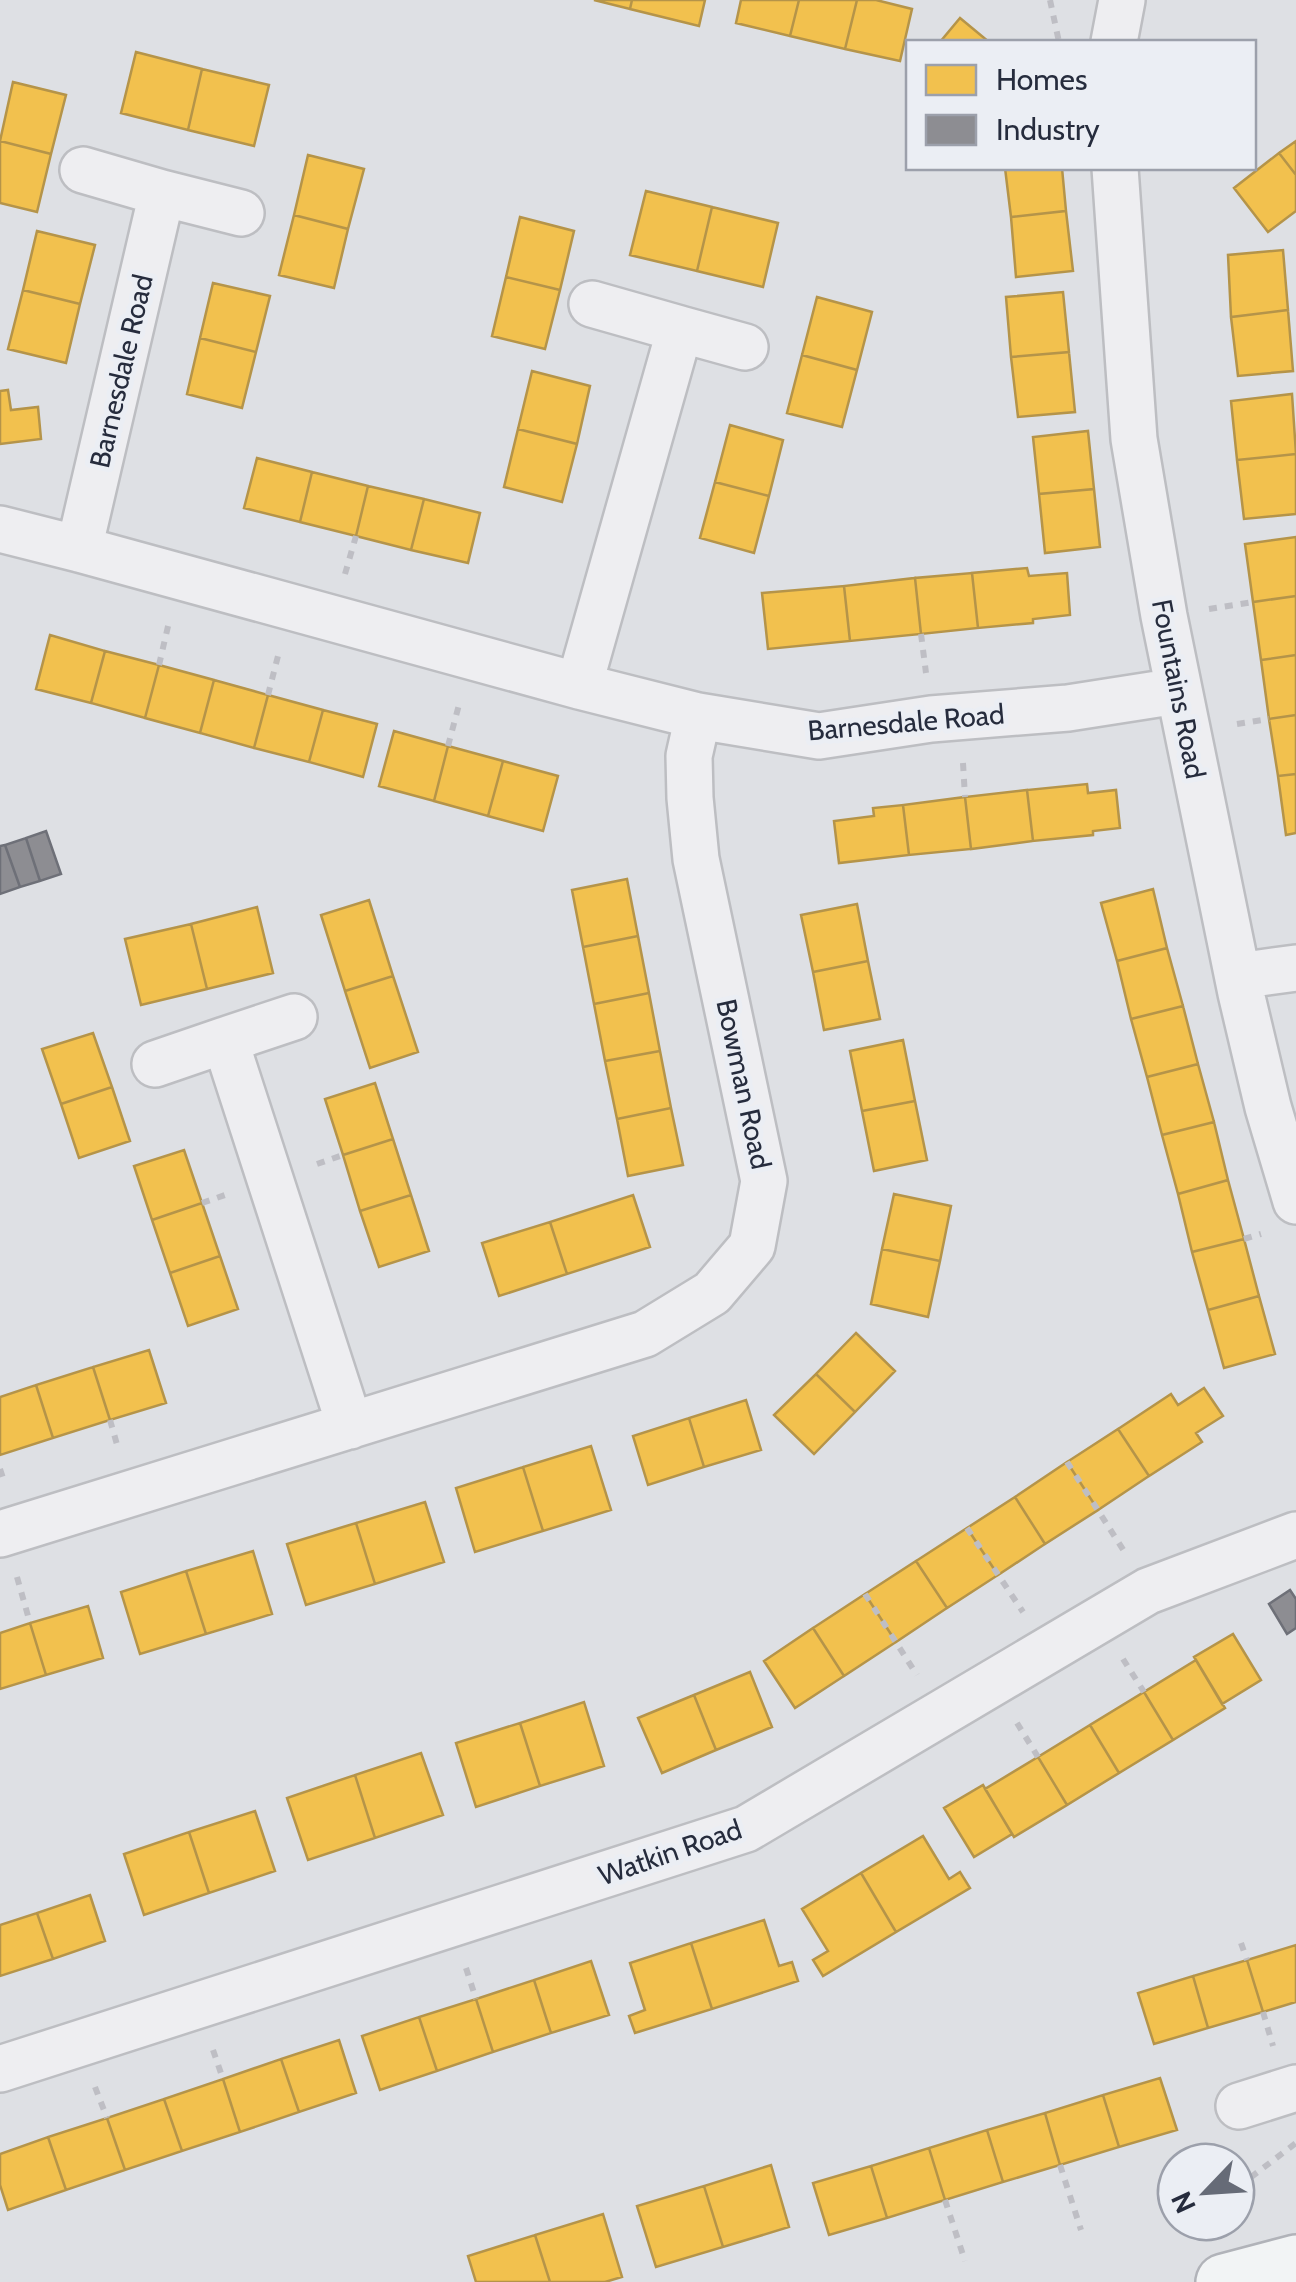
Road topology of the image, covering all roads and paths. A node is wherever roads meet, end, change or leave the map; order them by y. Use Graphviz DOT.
graph roads {
  1 [pos="1050,0"];
  2 [pos="1122,0"];
  3 [pos="1059,40"];
  4 [pos="1114,40"];
  5 [pos="83,170"];
  6 [pos="1115,170"];
  7 [pos="162,193"];
  8 [pos="241,214"];
  9 [pos="592,304"];
  10 [pos="680,329"];
  11 [pos="745,348"];
  12 [pos="0,529"];
  13 [pos="79,549"];
  14 [pos="579,686"];
  15 [pos="1178,691"];
  16 [pos="698,716"];
  17 [pos="1296,968"];
  18 [pos="1238,976"];
  19 [pos="294,1018"];
  20 [pos="225,1040"];
  21 [pos="155,1064"];
  22 [pos="1296,1201"];
  23 [pos="350,1426"];
  24 [pos="1067,1462"];
  25 [pos="968,1528"];
  26 [pos="0,1534"];
  27 [pos="1296,1535"];
  28 [pos="1148,1590"];
  29 [pos="866,1594"];
  30 [pos="1048,1651"];
  31 [pos="942,1714"];
  32 [pos="1241,1943"];
  33 [pos="1247,1960"];
  34 [pos="0,2069"];
  35 [pos="1296,2088"];
  36 [pos="1239,2106"];
  37 [pos="1296,2143"];
  38 [pos="1060,2165"];
  39 [pos="1256,2173"];
  40 [pos="945,2200"];
  41 [pos="1081,2230"];
  42 [pos="964,2261"];
  43 [pos="1296,2263"];
  44 [pos="1224,2282"];
  1 -- 3 [label="path"];
  2 -- 4 [label="street"];
  5 -- 7 [label="street"];
  6 -- 15 [label="street, Fountains Road"];
  7 -- 8 [label="street"];
  7 -- 13 [label="street, Barnesdale Road"];
  9 -- 10 [label="street"];
  10 -- 11 [label="street"];
  10 -- 14 [label="street"];
  12 -- 13 [label="street, Barnesdale Road"];
  13 -- 14 [label="street, Barnesdale Road"];
  14 -- 16 [label="street, Barnesdale Road"];
  15 -- 16 [label="street, Barnesdale Road"];
  15 -- 18 [label="street, Fountains Road"];
  16 -- 23 [label="street, Bowman Road"];
  17 -- 18 [label="street"];
  18 -- 22 [label="street, Fountains Road"];
  19 -- 20 [label="street"];
  20 -- 21 [label="street"];
  20 -- 23 [label="street"];
  23 -- 26 [label="street, Bowman Road"];
  24 -- 28 [label="path"];
  25 -- 30 [label="path"];
  27 -- 28 [label="street, Watkin Road"];
  28 -- 30 [label="street, Watkin Road"];
  29 -- 31 [label="path"];
  30 -- 31 [label="street, Watkin Road"];
  31 -- 34 [label="street, Watkin Road"];
  32 -- 33 [label="path"];
  35 -- 36 [label="street"];
  37 -- 39 [label="path"];
  38 -- 41 [label="path"];
  40 -- 42 [label="path"];
  43 -- 44 [label="highway"];
}
